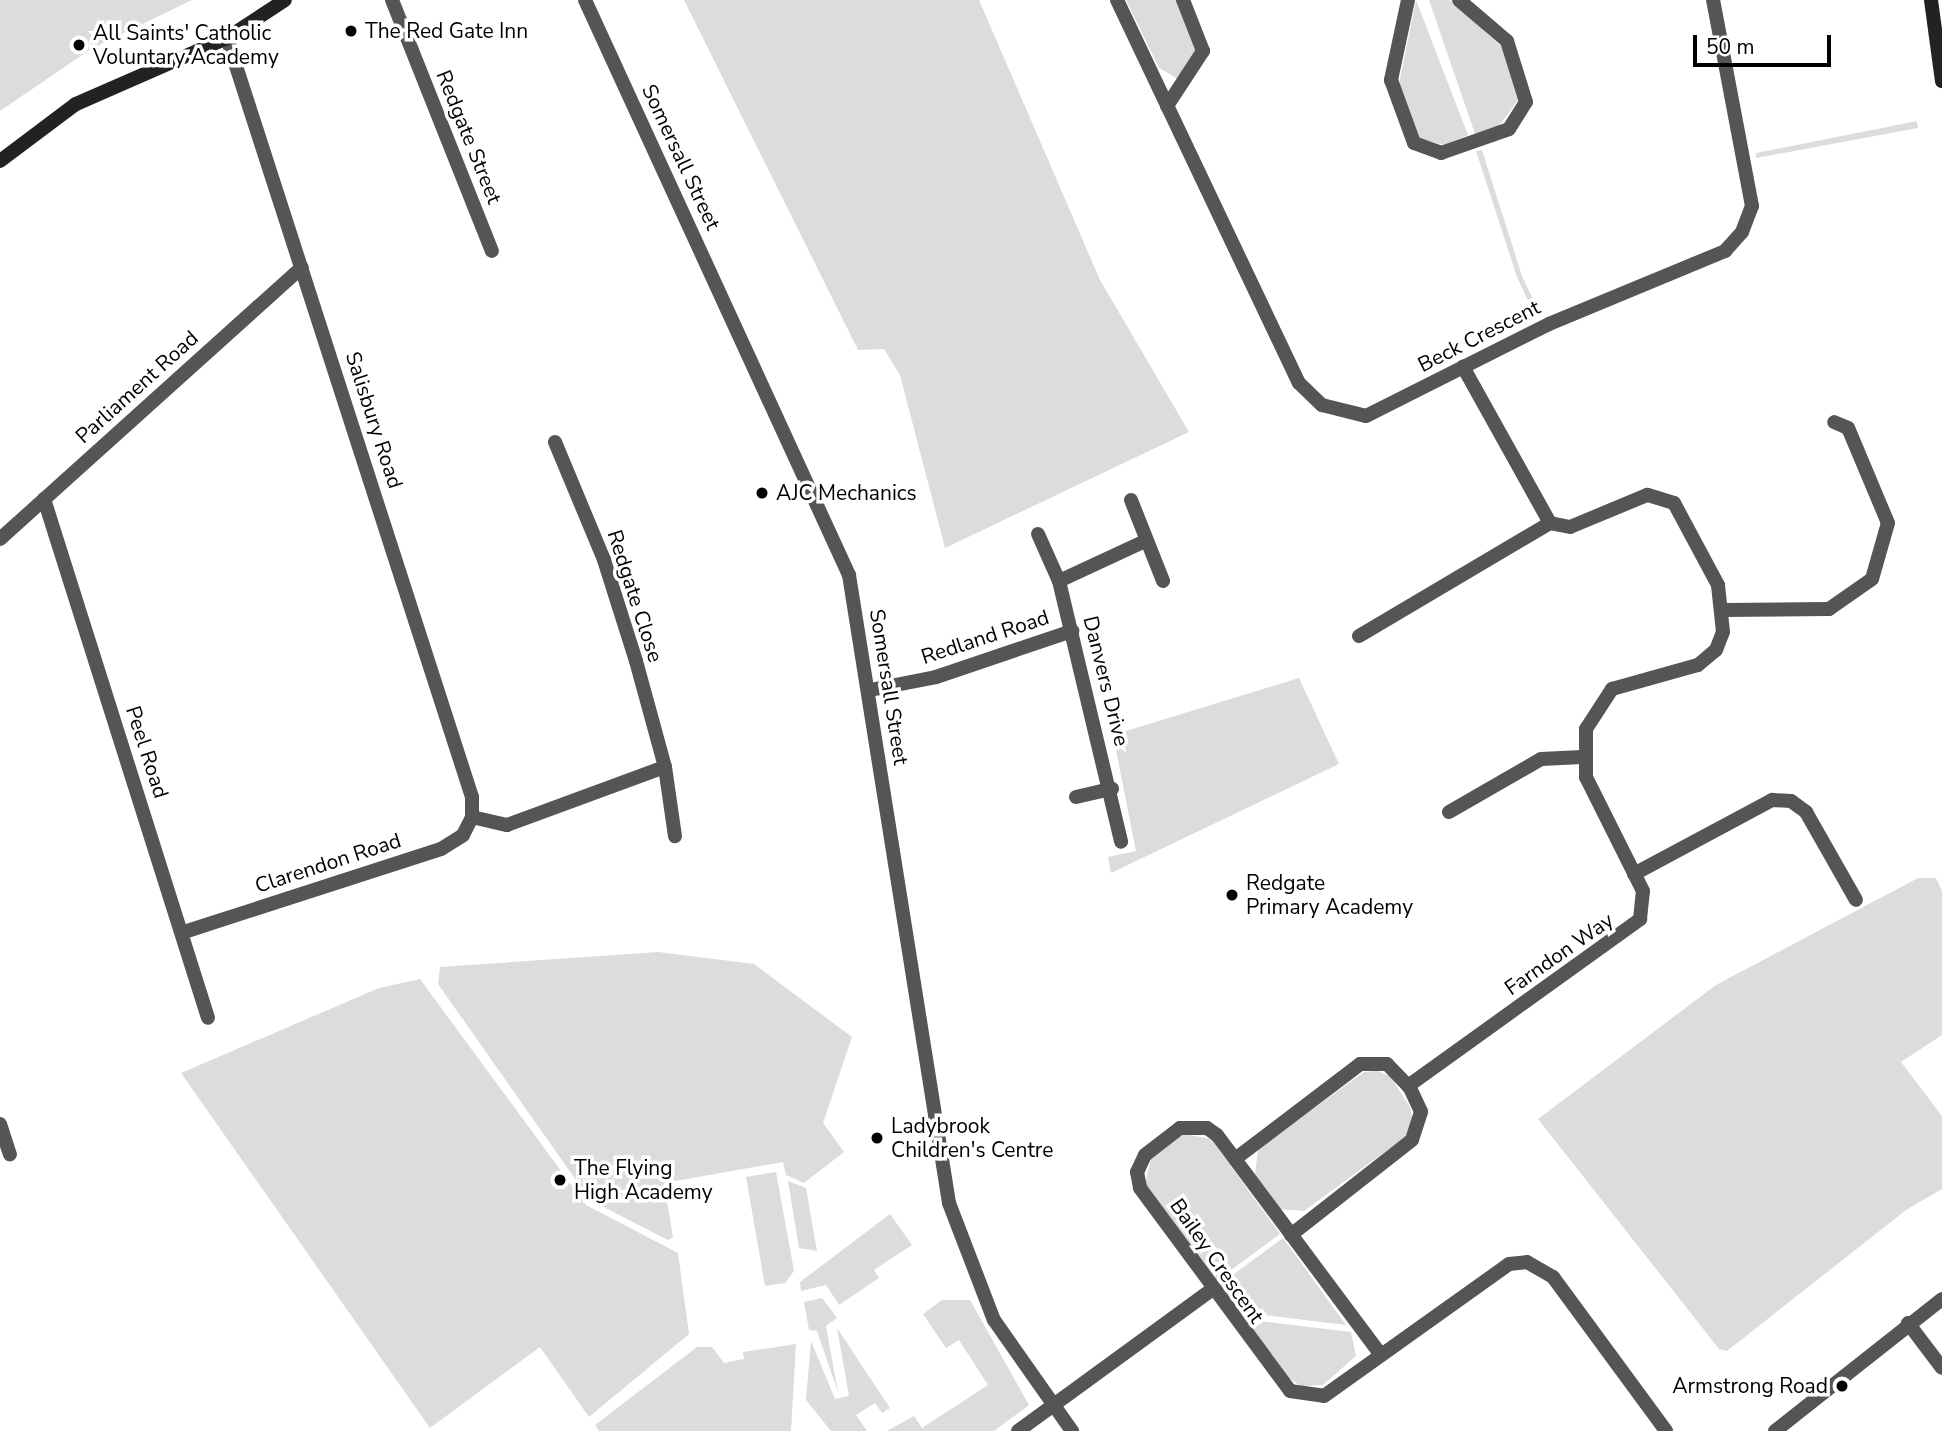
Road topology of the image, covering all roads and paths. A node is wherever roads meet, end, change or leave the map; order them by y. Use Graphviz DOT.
graph roads {
  1 [pos="285,0"];
  2 [pos="392,0"];
  3 [pos="585,0"];
  4 [pos="1117,0"];
  5 [pos="1183,0"];
  6 [pos="1408,0"];
  7 [pos="1459,0"];
  8 [pos="1713,0"];
  9 [pos="1931,0"];
  10 [pos="227,37"];
  11 [pos="1942,75"];
  12 [pos="1167,106"];
  13 [pos="0,161"];
  14 [pos="492,251"];
  15 [pos="302,267"];
  16 [pos="1464,367"];
  17 [pos="1834,422"];
  18 [pos="555,442"];
  19 [pos="44,499"];
  20 [pos="1131,500"];
  21 [pos="1550,523"];
  22 [pos="1038,534"];
  23 [pos="0,539"];
  24 [pos="1145,541"];
  25 [pos="1059,581"];
  26 [pos="1163,581"];
  27 [pos="1724,610"];
  28 [pos="1072,631"];
  29 [pos="1359,636"];
  30 [pos="870,691"];
  31 [pos="1582,757"];
  32 [pos="665,767"];
  33 [pos="1112,789"];
  34 [pos="1076,797"];
  35 [pos="1449,812"];
  36 [pos="472,817"];
  37 [pos="675,836"];
  38 [pos="1121,842"];
  39 [pos="1634,874"];
  40 [pos="1856,900"];
  41 [pos="184,932"];
  42 [pos="208,1018"];
  43 [pos="1408,1086"];
  44 [pos="0,1124"];
  45 [pos="10,1154"];
  46 [pos="1235,1159"];
  47 [pos="1291,1235"];
  48 [pos="1210,1291"];
  49 [pos="1942,1299"];
  50 [pos="1908,1323"];
  51 [pos="1381,1355"];
  52 [pos="1942,1368"];
  53 [pos="1053,1406"];
  54 [pos="1018,1431"];
  55 [pos="1072,1431"];
  56 [pos="1666,1431"];
  57 [pos="1775,1431"];
  1 -- 10 [label="street"];
  2 -- 14 [label="street, Redgate Street"];
  3 -- 30 [label="street, Somersall Street"];
  4 -- 12 [label="street, Beck Crescent"];
  5 -- 12 [label="street"];
  6 -- 7 [label="street"];
  8 -- 16 [label="street, Beck Crescent"];
  9 -- 11 [label="street"];
  10 -- 13 [label="street"];
  10 -- 15 [label="street, Salisbury Road"];
  12 -- 16 [label="street, Beck Crescent"];
  15 -- 19 [label="street, Parliament Road"];
  15 -- 36 [label="street, Salisbury Road"];
  16 -- 21 [label="street"];
  17 -- 27 [label="street"];
  18 -- 32 [label="street, Redgate Close"];
  19 -- 23 [label="street, Parliament Road"];
  19 -- 41 [label="street, Peel Road"];
  20 -- 24 [label="street"];
  21 -- 27 [label="street"];
  21 -- 29 [label="street"];
  22 -- 25 [label="street, Danvers Drive"];
  24 -- 25 [label="street"];
  24 -- 26 [label="street"];
  25 -- 28 [label="street, Danvers Drive"];
  27 -- 31 [label="street"];
  28 -- 30 [label="street, Redland Road"];
  28 -- 33 [label="street, Danvers Drive"];
  30 -- 53 [label="street, Somersall Street"];
  31 -- 35 [label="street"];
  31 -- 39 [label="street, Farndon Way"];
  32 -- 36 [label="street"];
  32 -- 37 [label="street, Redgate Close"];
  33 -- 34 [label="street"];
  33 -- 38 [label="street, Danvers Drive"];
  36 -- 41 [label="street, Clarendon Road"];
  39 -- 40 [label="street"];
  39 -- 43 [label="street, Farndon Way"];
  41 -- 42 [label="street, Peel Road"];
  43 -- 46 [label="street"];
  43 -- 47 [label="street"];
  44 -- 45 [label="street"];
  46 -- 47 [label="street, Bailey Crescent"];
  46 -- 48 [label="street, Bailey Crescent"];
  47 -- 51 [label="street, Bailey Crescent"];
  48 -- 51 [label="street, Bailey Crescent"];
  48 -- 53 [label="street"];
  49 -- 50 [label="street"];
  50 -- 52 [label="street"];
  50 -- 57 [label="street"];
  51 -- 56 [label="street, Bailey Crescent"];
  53 -- 54 [label="street"];
  53 -- 55 [label="street, Somersall Street"];
}
